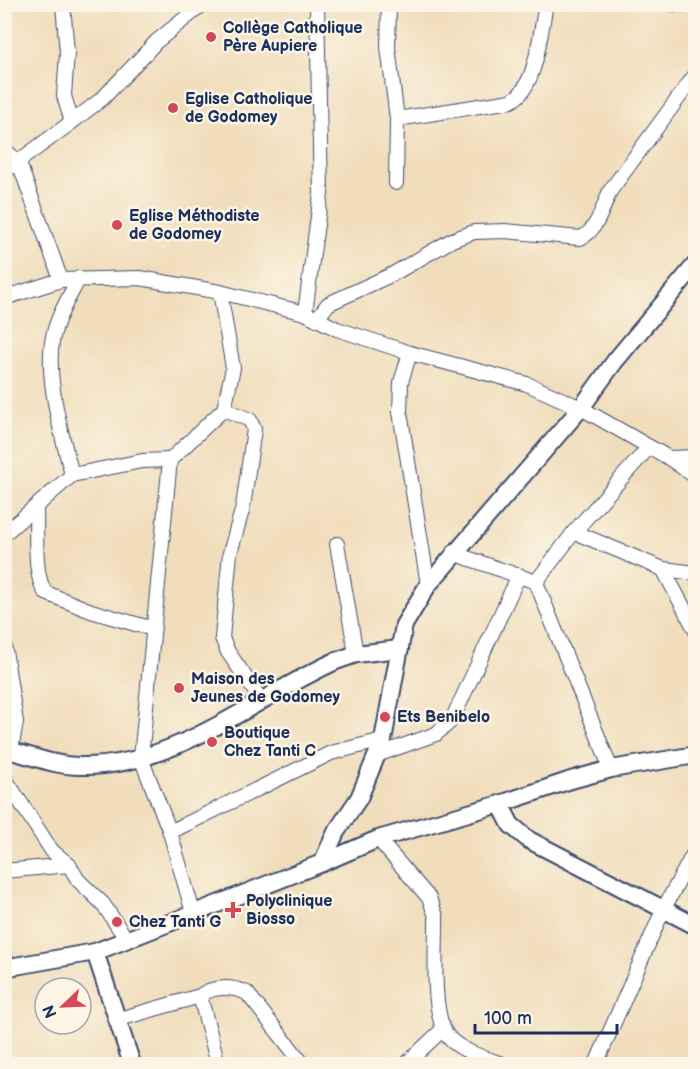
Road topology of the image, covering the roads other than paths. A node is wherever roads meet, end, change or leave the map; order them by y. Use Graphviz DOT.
graph roads {
  1 [pos="63,4"];
  2 [pos="203,4"];
  3 [pos="317,4"];
  4 [pos="388,4"];
  5 [pos="546,4"];
  6 [pos="674,4"];
  7 [pos="696,5"];
  8 [pos="696,74"];
  9 [pos="397,118"];
  10 [pos="72,122"];
  11 [pos="4,148"];
  12 [pos="19,163"];
  13 [pos="4,172"];
  14 [pos="396,183"];
  15 [pos="696,264"];
  16 [pos="79,278"];
  17 [pos="61,280"];
  18 [pos="220,292"];
  19 [pos="4,298"];
  20 [pos="311,316"];
  21 [pos="410,353"];
  22 [pos="581,408"];
  23 [pos="224,409"];
  24 [pos="649,447"];
  25 [pos="696,457"];
  26 [pos="669,458"];
  27 [pos="170,460"];
  28 [pos="72,475"];
  29 [pos="696,477"];
  30 [pos="36,508"];
  31 [pos="574,532"];
  32 [pos="4,534"];
  33 [pos="337,544"];
  34 [pos="453,553"];
  35 [pos="663,569"];
  36 [pos="696,573"];
  37 [pos="519,575"];
  38 [pos="536,582"];
  39 [pos="428,585"];
  40 [pos="153,629"];
  41 [pos="696,631"];
  42 [pos="4,644"];
  43 [pos="400,649"];
  44 [pos="356,654"];
  45 [pos="261,700"];
  46 [pos="380,747"];
  47 [pos="8,750"];
  48 [pos="696,755"];
  49 [pos="141,759"];
  50 [pos="611,769"];
  51 [pos="4,777"];
  52 [pos="9,794"];
  53 [pos="500,804"];
  54 [pos="170,832"];
  55 [pos="378,839"];
  56 [pos="696,849"];
  57 [pos="322,863"];
  58 [pos="69,865"];
  59 [pos="4,871"];
  60 [pos="663,910"];
  61 [pos="194,916"];
  62 [pos="696,926"];
  63 [pos="128,940"];
  64 [pos="95,952"];
  65 [pos="4,968"];
  66 [pos="200,996"];
  67 [pos="116,1020"];
  68 [pos="442,1030"];
  69 [pos="132,1065"];
  70 [pos="218,1065"];
  71 [pos="303,1065"];
  72 [pos="405,1065"];
  73 [pos="502,1065"];
  74 [pos="596,1065"];
  1 -- 10 [label="street"];
  2 -- 10 [label="street"];
  3 -- 20 [label="street"];
  4 -- 9 [label="street"];
  5 -- 9 [label="street"];
  6 -- 7 [label="street"];
  8 -- 20 [label="street"];
  9 -- 14 [label="street"];
  10 -- 12 [label="street"];
  11 -- 12 [label="street"];
  12 -- 13 [label="street"];
  12 -- 17 [label="street"];
  15 -- 22 [label="main road"];
  16 -- 17 [label="street"];
  16 -- 18 [label="street"];
  16 -- 28 [label="street"];
  17 -- 19 [label="street"];
  18 -- 20 [label="street"];
  18 -- 23 [label="street"];
  20 -- 21 [label="street"];
  21 -- 22 [label="street"];
  21 -- 39 [label="street"];
  22 -- 24 [label="street"];
  22 -- 34 [label="main road"];
  23 -- 27 [label="street"];
  23 -- 45 [label="street"];
  24 -- 26 [label="street"];
  24 -- 31 [label="street"];
  25 -- 26 [label="street"];
  26 -- 29 [label="street"];
  27 -- 28 [label="street"];
  27 -- 40 [label="street"];
  28 -- 30 [label="street"];
  30 -- 32 [label="street"];
  30 -- 40 [label="street"];
  31 -- 35 [label="street"];
  31 -- 38 [label="street"];
  33 -- 44 [label="street"];
  34 -- 37 [label="street"];
  34 -- 39 [label="main road"];
  35 -- 36 [label="street"];
  35 -- 41 [label="street"];
  37 -- 38 [label="street"];
  37 -- 46 [label="street"];
  38 -- 50 [label="street"];
  39 -- 43 [label="main road"];
  40 -- 49 [label="street"];
  42 -- 47 [label="street"];
  43 -- 44 [label="main road"];
  43 -- 46 [label="main road"];
  44 -- 45 [label="main road"];
  45 -- 49 [label="main road"];
  46 -- 54 [label="street"];
  46 -- 57 [label="main road"];
  47 -- 49 [label="main road"];
  48 -- 50 [label="main road"];
  49 -- 54 [label="street"];
  50 -- 53 [label="main road"];
  51 -- 52 [label="street"];
  52 -- 58 [label="street"];
  53 -- 55 [label="main road"];
  53 -- 60 [label="main road"];
  54 -- 61 [label="street"];
  55 -- 57 [label="main road"];
  55 -- 68 [label="street"];
  56 -- 60 [label="street"];
  57 -- 61 [label="main road"];
  58 -- 59 [label="street"];
  58 -- 63 [label="street"];
  60 -- 62 [label="main road"];
  60 -- 74 [label="street"];
  61 -- 63 [label="main road"];
  63 -- 64 [label="main road"];
  64 -- 65 [label="main road"];
  64 -- 67 [label="main road"];
  66 -- 67 [label="street"];
  66 -- 70 [label="street"];
  66 -- 71 [label="street"];
  67 -- 69 [label="main road"];
  68 -- 72 [label="street"];
  68 -- 73 [label="street"];
}
